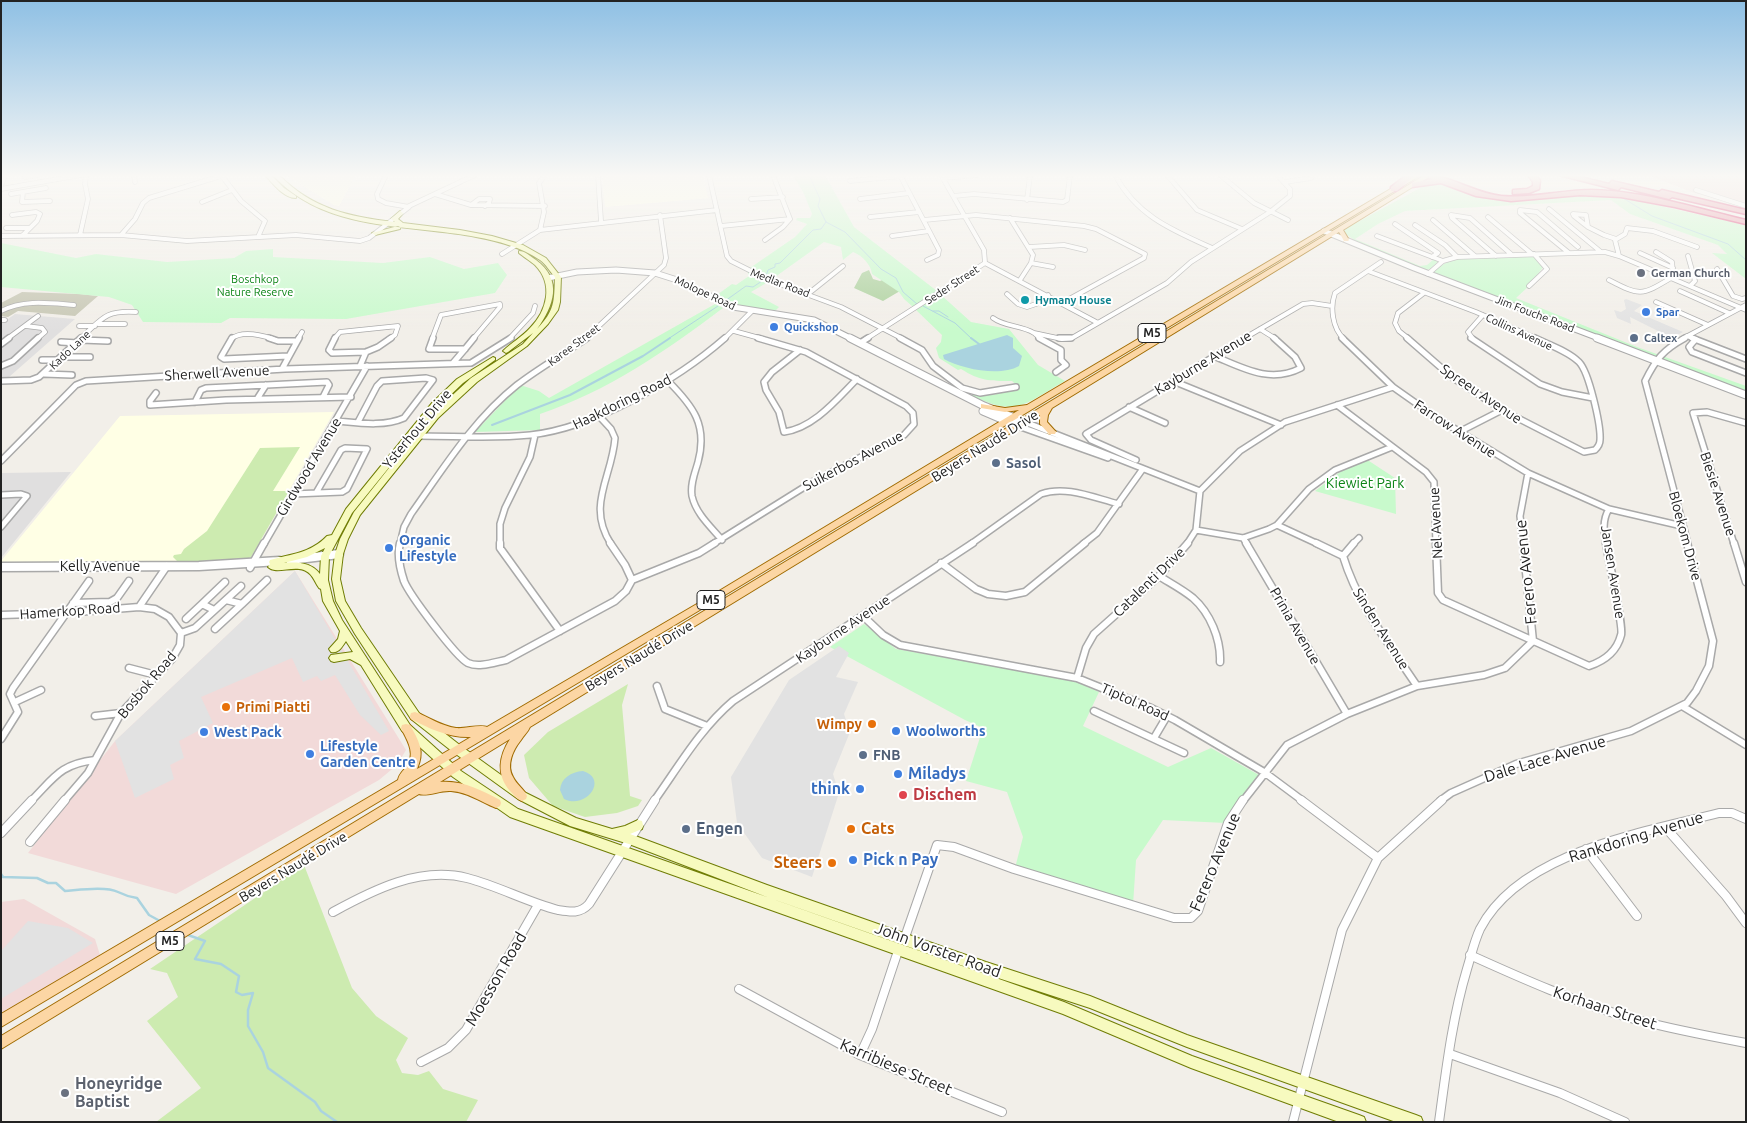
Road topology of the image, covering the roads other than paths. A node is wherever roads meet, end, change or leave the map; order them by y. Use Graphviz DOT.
graph roads {
  1 [pos="82,227"];
  2 [pos="128,227"];
  3 [pos="262,227"];
  4 [pos="379,227"];
  5 [pos="384,227"];
  6 [pos="399,227"];
  7 [pos="405,227"];
  8 [pos="558,227"];
  9 [pos="662,227"];
  10 [pos="721,227"];
  11 [pos="782,227"];
  12 [pos="927,227"];
  13 [pos="971,227"];
  14 [pos="1016,227"];
  15 [pos="1092,227"];
  16 [pos="1169,227"];
  17 [pos="1238,227"];
  18 [pos="1245,227"];
  19 [pos="1336,227"];
  20 [pos="1343,227"];
  21 [pos="1400,227"];
  22 [pos="1419,227"];
  23 [pos="1442,227"];
  24 [pos="1463,227"];
  25 [pos="1481,227"];
  26 [pos="1501,227"];
  27 [pos="1536,227"];
  28 [pos="1555,227"];
  29 [pos="1571,227"];
  30 [pos="1588,227"];
  31 [pos="6,228"];
  32 [pos="30,228"];
  33 [pos="1242,229"];
  34 [pos="1340,229"];
  35 [pos="540,230"];
  36 [pos="929,231"];
  37 [pos="1328,233"];
  38 [pos="80,235"];
  39 [pos="121,235"];
  40 [pos="1,236"];
  41 [pos="22,236"];
  42 [pos="258,236"];
  43 [pos="892,236"];
  44 [pos="1377,236"];
  45 [pos="1616,239"];
  46 [pos="765,240"];
  47 [pos="1346,240"];
  48 [pos="514,246"];
  49 [pos="1029,247"];
  50 [pos="1578,247"];
  51 [pos="1697,247"];
  52 [pos="1212,248"];
  53 [pos="1085,250"];
  54 [pos="1601,252"];
  55 [pos="1656,252"];
  56 [pos="1569,253"];
  57 [pos="1640,253"];
  58 [pos="502,254"];
  59 [pos="1533,254"];
  60 [pos="1512,255"];
  61 [pos="1475,256"];
  62 [pos="1496,256"];
  63 [pos="1619,256"];
  64 [pos="1688,256"];
  65 [pos="1432,257"];
  66 [pos="1457,257"];
  67 [pos="927,260"];
  68 [pos="1443,261"];
  69 [pos="1031,262"];
  70 [pos="1380,262"];
  71 [pos="985,263"];
  72 [pos="843,266"];
  73 [pos="1052,267"];
  74 [pos="1673,268"];
  75 [pos="1717,269"];
  76 [pos="1368,271"];
  77 [pos="656,273"];
  78 [pos="1428,274"];
  79 [pos="557,276"];
  80 [pos="548,278"];
  81 [pos="1669,278"];
  82 [pos="1020,280"];
  83 [pos="1609,280"];
  84 [pos="1530,286"];
  85 [pos="1690,286"];
  86 [pos="1680,291"];
  87 [pos="1424,292"];
  88 [pos="808,294"];
  89 [pos="1006,294"];
  90 [pos="1048,296"];
  91 [pos="1745,299"];
  92 [pos="1656,302"];
  93 [pos="1062,303"];
  94 [pos="74,305"];
  95 [pos="1746,305"];
  96 [pos="536,306"];
  97 [pos="1332,306"];
  98 [pos="1740,308"];
  99 [pos="1746,310"];
  100 [pos="1,311"];
  101 [pos="752,311"];
  102 [pos="136,312"];
  103 [pos="1729,313"];
  104 [pos="1483,315"];
  105 [pos="38,316"];
  106 [pos="993,318"];
  107 [pos="1098,322"];
  108 [pos="125,324"];
  109 [pos="96,325"];
  110 [pos="1708,325"];
  111 [pos="26,326"];
  112 [pos="79,326"];
  113 [pos="883,329"];
  114 [pos="1260,329"];
  115 [pos="734,331"];
  116 [pos="302,332"];
  117 [pos="1034,333"];
  118 [pos="1687,336"];
  119 [pos="1696,340"];
  120 [pos="79,341"];
  121 [pos="108,341"];
  122 [pos="297,341"];
  123 [pos="61,342"];
  124 [pos="860,343"];
  125 [pos="1,344"];
  126 [pos="465,349"];
  127 [pos="800,350"];
  128 [pos="366,352"];
  129 [pos="288,356"];
  130 [pos="1214,356"];
  131 [pos="90,357"];
  132 [pos="61,358"];
  133 [pos="1746,359"];
  134 [pos="42,360"];
  135 [pos="1655,360"];
  136 [pos="453,363"];
  137 [pos="1,366"];
  138 [pos="360,366"];
  139 [pos="367,366"];
  140 [pos="282,369"];
  141 [pos="910,370"];
  142 [pos="1056,372"];
  143 [pos="1746,373"];
  144 [pos="44,374"];
  145 [pos="72,375"];
  146 [pos="856,379"];
  147 [pos="1,381"];
  148 [pos="668,381"];
  149 [pos="1173,381"];
  150 [pos="266,385"];
  151 [pos="1016,387"];
  152 [pos="1393,387"];
  153 [pos="156,393"];
  154 [pos="1746,395"];
  155 [pos="323,397"];
  156 [pos="350,397"];
  157 [pos="1593,398"];
  158 [pos="257,399"];
  159 [pos="194,402"];
  160 [pos="1036,403"];
  161 [pos="1052,404"];
  162 [pos="1337,405"];
  163 [pos="984,406"];
  164 [pos="1129,407"];
  165 [pos="1502,410"];
  166 [pos="599,416"];
  167 [pos="337,422"];
  168 [pos="358,422"];
  169 [pos="1016,422"];
  170 [pos="1165,423"];
  171 [pos="1746,423"];
  172 [pos="1281,425"];
  173 [pos="1052,432"];
  174 [pos="1459,432"];
  175 [pos="467,435"];
  176 [pos="535,435"];
  177 [pos="414,436"];
  178 [pos="1392,447"];
  179 [pos="1593,452"];
  180 [pos="1118,460"];
  181 [pos="1136,460"];
  182 [pos="1,461"];
  183 [pos="1142,470"];
  184 [pos="1528,473"];
  185 [pos="1200,491"];
  186 [pos="316,493"];
  187 [pos="293,494"];
  188 [pos="1,495"];
  189 [pos="1118,504"];
  190 [pos="1609,509"];
  191 [pos="1276,525"];
  192 [pos="340,526"];
  193 [pos="1682,526"];
  194 [pos="1,527"];
  195 [pos="1196,530"];
  196 [pos="1243,538"];
  197 [pos="1359,538"];
  198 [pos="722,540"];
  199 [pos="338,556"];
  200 [pos="1344,556"];
  201 [pos="325,558"];
  202 [pos="272,564"];
  203 [pos="941,564"];
  204 [pos="166,566"];
  205 [pos="252,566"];
  206 [pos="1,568"];
  207 [pos="1159,576"];
  208 [pos="267,580"];
  209 [pos="632,580"];
  210 [pos="89,581"];
  211 [pos="129,581"];
  212 [pos="225,582"];
  213 [pos="1746,582"];
  214 [pos="241,586"];
  215 [pos="325,593"];
  216 [pos="1441,598"];
  217 [pos="226,600"];
  218 [pos="73,603"];
  219 [pos="202,604"];
  220 [pos="242,604"];
  221 [pos="139,607"];
  222 [pos="214,610"];
  223 [pos="64,613"];
  224 [pos="1,615"];
  225 [pos="862,616"];
  226 [pos="186,619"];
  227 [pos="215,629"];
  228 [pos="560,630"];
  229 [pos="344,631"];
  230 [pos="181,633"];
  231 [pos="1533,641"];
  232 [pos="1220,662"];
  233 [pos="364,663"];
  234 [pos="130,668"];
  235 [pos="156,675"];
  236 [pos="1077,678"];
  237 [pos="657,686"];
  238 [pos="1417,686"];
  239 [pos="41,690"];
  240 [pos="15,702"];
  241 [pos="1682,706"];
  242 [pos="521,711"];
  243 [pos="1094,711"];
  244 [pos="121,714"];
  245 [pos="1346,714"];
  246 [pos="94,716"];
  247 [pos="415,716"];
  248 [pos="1168,716"];
  249 [pos="536,718"];
  250 [pos="706,726"];
  251 [pos="406,728"];
  252 [pos="1154,738"];
  253 [pos="1,739"];
  254 [pos="1746,745"];
  255 [pos="457,749"];
  256 [pos="1184,753"];
  257 [pos="470,759"];
  258 [pos="95,760"];
  259 [pos="440,760"];
  260 [pos="452,770"];
  261 [pos="1264,772"];
  262 [pos="388,792"];
  263 [pos="522,796"];
  264 [pos="397,803"];
  265 [pos="496,803"];
  266 [pos="1746,819"];
  267 [pos="638,825"];
  268 [pos="1665,827"];
  269 [pos="1,833"];
  270 [pos="606,833"];
  271 [pos="629,839"];
  272 [pos="30,842"];
  273 [pos="1586,849"];
  274 [pos="621,851"];
  275 [pos="1378,858"];
  276 [pos="538,905"];
  277 [pos="333,912"];
  278 [pos="1637,916"];
  279 [pos="1746,923"];
  280 [pos="902,944"];
  281 [pos="1470,955"];
  282 [pos="739,989"];
  283 [pos="1,1021"];
  284 [pos="1,1043"];
  285 [pos="1746,1043"];
  286 [pos="1450,1054"];
  287 [pos="860,1055"];
  288 [pos="421,1062"];
  289 [pos="1304,1082"];
  290 [pos="1300,1100"];
  291 [pos="1002,1112"];
  292 [pos="1293,1122"];
  293 [pos="1359,1122"];
  294 [pos="1416,1122"];
  295 [pos="1439,1122"];
  296 [pos="1624,1122"];
  1 -- 38 [label="street"];
  2 -- 39 [label="street"];
  3 -- 42 [label="street"];
  4 -- 42 [label="street"];
  5 -- 6 [label="main road"];
  7 -- 48 [label="main road"];
  8 -- 35 [label="street"];
  9 -- 77 [label="street, Karee Street"];
  10 -- 88 [label="street, Medlar Road"];
  11 -- 46 [label="street"];
  12 -- 36 [label="street"];
  13 -- 71 [label="street, Seder Street"];
  14 -- 49 [label="street"];
  15 -- 93 [label="street"];
  16 -- 52 [label="street"];
  17 -- 33 [label="street"];
  18 -- 33 [label="street"];
  19 -- 37 [label="main road, Beyers Naudé Drive / M5"];
  20 -- 34 [label="main road, Beyers Naudé Drive / M5"];
  21 -- 65 [label="street"];
  22 -- 66 [label="street"];
  23 -- 61 [label="street"];
  24 -- 62 [label="street"];
  25 -- 60 [label="street"];
  26 -- 59 [label="street"];
  27 -- 56 [label="street"];
  28 -- 50 [label="street"];
  29 -- 54 [label="street"];
  30 -- 45 [label="street"];
  31 -- 32 [label="street"];
  32 -- 41 [label="street"];
  33 -- 52 [label="street"];
  34 -- 37 [label="main road, Beyers Naudé Drive / M5"];
  34 -- 47 [label="main road"];
  35 -- 48 [label="street"];
  36 -- 43 [label="street"];
  36 -- 67 [label="street"];
  37 -- 47 [label="street, Jim Fouche Road"];
  37 -- 160 [label="main road, Beyers Naudé Drive / M5"];
  37 -- 161 [label="main road, Beyers Naudé Drive / M5"];
  38 -- 39 [label="street"];
  38 -- 41 [label="street"];
  39 -- 42 [label="street"];
  40 -- 41 [label="street"];
  44 -- 65 [label="street"];
  45 -- 51 [label="street"];
  45 -- 63 [label="street"];
  47 -- 78 [label="street, Jim Fouche Road"];
  48 -- 58 [label="street"];
  48 -- 79 [label="main road"];
  48 -- 80 [label="main road"];
  49 -- 53 [label="street"];
  49 -- 69 [label="street"];
  52 -- 107 [label="street"];
  54 -- 56 [label="street"];
  54 -- 63 [label="street"];
  55 -- 74 [label="street"];
  56 -- 59 [label="street"];
  57 -- 74 [label="street"];
  59 -- 60 [label="street"];
  59 -- 84 [label="street"];
  60 -- 62 [label="street"];
  61 -- 62 [label="street"];
  61 -- 66 [label="street"];
  63 -- 81 [label="street"];
  64 -- 85 [label="street"];
  65 -- 68 [label="street"];
  66 -- 68 [label="street"];
  68 -- 78 [label="street"];
  69 -- 73 [label="street"];
  69 -- 82 [label="street"];
  70 -- 76 [label="street"];
  71 -- 82 [label="street"];
  71 -- 113 [label="street, Seder Street"];
  72 -- 88 [label="street"];
  74 -- 81 [label="street"];
  75 -- 91 [label="street"];
  76 -- 87 [label="street, Collins Avenue"];
  76 -- 97 [label="street"];
  77 -- 79 [label="street, Molope Road"];
  77 -- 101 [label="street, Molope Road"];
  77 -- 175 [label="street, Karee Street"];
  78 -- 135 [label="street, Jim Fouche Road"];
  79 -- 80 [label="street, Molope Road"];
  79 -- 177 [label="main road, Ysterhout Drive"];
  80 -- 177 [label="main road, Ysterhout Drive"];
  81 -- 83 [label="street"];
  81 -- 85 [label="street"];
  82 -- 90 [label="street"];
  85 -- 98 [label="street"];
  86 -- 103 [label="street"];
  87 -- 104 [label="street, Collins Avenue"];
  87 -- 165 [label="street, Spreeu Avenue"];
  88 -- 113 [label="street, Medlar Road"];
  89 -- 90 [label="street"];
  90 -- 93 [label="street"];
  92 -- 110 [label="street"];
  93 -- 107 [label="street"];
  94 -- 100 [label="street"];
  95 -- 98 [label="street"];
  96 -- 136 [label="street, Sherwell Avenue"];
  97 -- 114 [label="street, Kayburne Avenue"];
  97 -- 152 [label="street, Farrow Avenue"];
  98 -- 99 [label="street"];
  98 -- 103 [label="street"];
  101 -- 115 [label="street, Haakdoring Road"];
  101 -- 124 [label="street, Molope Road"];
  102 -- 109 [label="street, Kado Lane"];
  103 -- 110 [label="street"];
  104 -- 157 [label="street, Collins Avenue"];
  104 -- 157 [label="street"];
  105 -- 111 [label="street"];
  106 -- 117 [label="street"];
  107 -- 117 [label="street"];
  108 -- 109 [label="street"];
  109 -- 112 [label="street"];
  109 -- 120 [label="street, Kado Lane"];
  110 -- 118 [label="street"];
  111 -- 125 [label="street"];
  111 -- 137 [label="street"];
  113 -- 124 [label="street, Seder Street"];
  113 -- 151 [label="street, Medlar Road"];
  114 -- 130 [label="street, Kayburne Avenue"];
  114 -- 130 [label="street"];
  115 -- 127 [label="street, Suikerbos Avenue"];
  115 -- 148 [label="street, Haakdoring Road"];
  116 -- 122 [label="street"];
  117 -- 142 [label="street"];
  118 -- 119 [label="street"];
  118 -- 135 [label="street"];
  119 -- 133 [label="street"];
  119 -- 143 [label="street"];
  120 -- 121 [label="street"];
  120 -- 123 [label="street"];
  120 -- 132 [label="street, Kado Lane"];
  122 -- 129 [label="street"];
  122 -- 129 [label="street"];
  124 -- 141 [label="street, Molope Road"];
  126 -- 126 [label="street"];
  126 -- 136 [label="street"];
  127 -- 146 [label="street, Suikerbos Avenue"];
  127 -- 146 [label="street"];
  128 -- 128 [label="street"];
  128 -- 138 [label="street"];
  129 -- 140 [label="street"];
  130 -- 149 [label="street, Kayburne Avenue"];
  131 -- 132 [label="street"];
  132 -- 134 [label="street"];
  132 -- 144 [label="street, Kado Lane"];
  135 -- 154 [label="street, Jim Fouche Road"];
  135 -- 193 [label="street, Bloekom Drive"];
  136 -- 139 [label="street, Sherwell Avenue"];
  138 -- 139 [label="street, Sherwell Avenue"];
  138 -- 140 [label="street, Sherwell Avenue"];
  139 -- 156 [label="street, Girdwood Avenue"];
  140 -- 182 [label="street, Sherwell Avenue"];
  141 -- 163 [label="street, Molope Road"];
  141 -- 169 [label="street, Molope Road"];
  144 -- 145 [label="street"];
  144 -- 147 [label="street, Kado Lane"];
  146 -- 198 [label="street, Suikerbos Avenue"];
  148 -- 166 [label="street, Haakdoring Road"];
  148 -- 198 [label="street"];
  149 -- 164 [label="street, Kayburne Avenue"];
  149 -- 172 [label="street"];
  150 -- 155 [label="street"];
  150 -- 158 [label="street"];
  150 -- 159 [label="street"];
  152 -- 162 [label="street"];
  152 -- 174 [label="street, Farrow Avenue"];
  153 -- 159 [label="street"];
  155 -- 156 [label="street"];
  155 -- 158 [label="street"];
  156 -- 167 [label="street, Girdwood Avenue"];
  157 -- 179 [label="street, Collins Avenue"];
  158 -- 159 [label="street"];
  160 -- 163 [label="main road"];
  160 -- 169 [label="main road, Beyers Naudé Drive / M5"];
  161 -- 169 [label="main road, Beyers Naudé Drive / M5"];
  161 -- 173 [label="main road"];
  162 -- 172 [label="street"];
  162 -- 178 [label="street, Nel Avenue"];
  163 -- 169 [label="street, Molope Road"];
  164 -- 170 [label="street"];
  164 -- 181 [label="street, Kayburne Avenue"];
  165 -- 174 [label="street"];
  165 -- 179 [label="street, Spreeu Avenue"];
  166 -- 176 [label="street, Haakdoring Road"];
  166 -- 209 [label="street"];
  167 -- 168 [label="street"];
  167 -- 187 [label="street, Girdwood Avenue"];
  168 -- 168 [label="street"];
  169 -- 173 [label="street"];
  169 -- 180 [label="street"];
  169 -- 242 [label="main road, Beyers Naudé Drive / M5"];
  169 -- 249 [label="main road, Beyers Naudé Drive / M5"];
  171 -- 213 [label="street, Biesie Avenue"];
  172 -- 185 [label="street"];
  173 -- 180 [label="street"];
  174 -- 184 [label="street, Farrow Avenue"];
  175 -- 176 [label="street, Haakdoring Road"];
  175 -- 177 [label="street, Haakdoring Road"];
  175 -- 228 [label="street, Karee Street"];
  176 -- 228 [label="street"];
  177 -- 192 [label="main road, Ysterhout Drive"];
  177 -- 199 [label="main road, Ysterhout Drive"];
  178 -- 191 [label="street"];
  178 -- 216 [label="street, Nel Avenue"];
  180 -- 183 [label="street"];
  183 -- 185 [label="street"];
  183 -- 189 [label="street"];
  184 -- 190 [label="street, Farrow Avenue"];
  184 -- 231 [label="street, Ferero Avenue"];
  185 -- 195 [label="street, Catalenti Drive"];
  186 -- 186 [label="street"];
  186 -- 187 [label="street"];
  187 -- 205 [label="street, Girdwood Avenue"];
  188 -- 194 [label="street"];
  189 -- 203 [label="street, Kayburne Avenue"];
  189 -- 203 [label="street"];
  190 -- 193 [label="street, Farrow Avenue"];
  190 -- 231 [label="street, Jansen Avenue"];
  191 -- 196 [label="street"];
  191 -- 200 [label="street"];
  192 -- 201 [label="main road, Ysterhout Drive"];
  192 -- 202 [label="main road"];
  193 -- 241 [label="street, Bloekom Drive"];
  195 -- 196 [label="street"];
  195 -- 207 [label="street, Catalenti Drive"];
  196 -- 245 [label="street, Prinia Avenue"];
  197 -- 200 [label="street"];
  198 -- 209 [label="street, Suikerbos Avenue"];
  199 -- 201 [label="street, Kelly Avenue"];
  199 -- 247 [label="main road, Ysterhout Drive"];
  200 -- 238 [label="street, Sinden Avenue"];
  201 -- 202 [label="street, Kelly Avenue"];
  201 -- 215 [label="main road, Ysterhout Drive"];
  202 -- 205 [label="street, Kelly Avenue"];
  202 -- 215 [label="main road"];
  203 -- 225 [label="street, Kayburne Avenue"];
  204 -- 205 [label="street, Kelly Avenue"];
  204 -- 206 [label="street, Kelly Avenue"];
  204 -- 221 [label="street"];
  207 -- 232 [label="street"];
  207 -- 236 [label="street, Catalenti Drive"];
  208 -- 220 [label="street"];
  209 -- 228 [label="street, Karee Street"];
  210 -- 218 [label="street"];
  211 -- 218 [label="street"];
  212 -- 219 [label="street"];
  214 -- 217 [label="street"];
  215 -- 229 [label="main road, Ysterhout Drive"];
  216 -- 231 [label="street, Jansen Avenue"];
  217 -- 220 [label="street"];
  217 -- 222 [label="street"];
  218 -- 223 [label="street"];
  219 -- 222 [label="street"];
  219 -- 226 [label="street"];
  220 -- 227 [label="street"];
  221 -- 223 [label="street, Hamerkop Road"];
  221 -- 230 [label="street"];
  222 -- 230 [label="street"];
  223 -- 224 [label="street, Hamerkop Road"];
  223 -- 240 [label="street"];
  225 -- 236 [label="street, Tiptol Road"];
  225 -- 250 [label="street, Kayburne Avenue"];
  229 -- 233 [label="main road, Ysterhout Drive"];
  229 -- 233 [label="main road"];
  230 -- 235 [label="street, Bosbok Road"];
  231 -- 238 [label="street, Ferero Avenue"];
  233 -- 251 [label="main road, Ysterhout Drive"];
  234 -- 235 [label="street"];
  235 -- 244 [label="street, Bosbok Road"];
  236 -- 248 [label="street, Tiptol Road"];
  237 -- 250 [label="street"];
  238 -- 245 [label="street, Ferero Avenue"];
  239 -- 240 [label="street"];
  240 -- 253 [label="street"];
  241 -- 254 [label="street"];
  241 -- 275 [label="street, Dale Lace Avenue"];
  242 -- 247 [label="main road"];
  242 -- 255 [label="main road, Beyers Naudé Drive / M5"];
  243 -- 252 [label="street"];
  244 -- 246 [label="street"];
  244 -- 258 [label="street, Bosbok Road"];
  245 -- 261 [label="street, Ferero Avenue"];
  247 -- 255 [label="main road, Ysterhout Drive"];
  248 -- 252 [label="street"];
  248 -- 261 [label="street, Tiptol Road"];
  249 -- 257 [label="main road, Beyers Naudé Drive / M5"];
  249 -- 263 [label="main road"];
  250 -- 267 [label="street, Kayburne Avenue"];
  251 -- 259 [label="main road, Ysterhout Drive"];
  251 -- 262 [label="main road"];
  252 -- 256 [label="street"];
  255 -- 257 [label="main road, John Vorster Road"];
  255 -- 259 [label="main road, Beyers Naudé Drive / M5"];
  257 -- 260 [label="main road, Beyers Naudé Drive / M5"];
  257 -- 263 [label="main road, John Vorster Road"];
  258 -- 269 [label="street"];
  258 -- 272 [label="street, Bosbok Road"];
  259 -- 260 [label="main road, Ysterhout Drive"];
  259 -- 262 [label="main road, Beyers Naudé Drive / M5"];
  260 -- 264 [label="main road, Beyers Naudé Drive / M5"];
  260 -- 265 [label="main road, John Vorster Road"];
  261 -- 275 [label="street, Tiptol Road"];
  261 -- 280 [label="street, Ferero Avenue"];
  262 -- 283 [label="main road, Beyers Naudé Drive / M5"];
  263 -- 270 [label="main road, John Vorster Road"];
  264 -- 265 [label="main road"];
  264 -- 284 [label="main road, Beyers Naudé Drive / M5"];
  265 -- 274 [label="main road, John Vorster Road"];
  266 -- 268 [label="street, Rankdoring Avenue"];
  267 -- 270 [label="main road"];
  267 -- 271 [label="street, Kayburne Avenue"];
  268 -- 273 [label="street, Rankdoring Avenue"];
  268 -- 279 [label="street"];
  270 -- 271 [label="main road, John Vorster Road"];
  271 -- 274 [label="street, Kayburne Avenue"];
  271 -- 280 [label="main road, John Vorster Road"];
  273 -- 278 [label="street"];
  273 -- 281 [label="street, Rankdoring Avenue"];
  274 -- 276 [label="street, Kayburne Avenue"];
  274 -- 280 [label="main road, John Vorster Road"];
  275 -- 289 [label="street, Dale Lace Avenue"];
  276 -- 277 [label="street"];
  276 -- 288 [label="street, Moesson Road"];
  280 -- 287 [label="street, Ferero Avenue"];
  280 -- 289 [label="main road, John Vorster Road"];
  280 -- 290 [label="main road, John Vorster Road"];
  281 -- 285 [label="street, Korhaan Street"];
  281 -- 286 [label="street, Rankdoring Avenue"];
  282 -- 287 [label="street, Karribiese Street"];
  286 -- 295 [label="street, Rankdoring Avenue"];
  286 -- 296 [label="street"];
  287 -- 291 [label="street, Karribiese Street"];
  289 -- 290 [label="street, Dale Lace Avenue"];
  289 -- 294 [label="main road, John Vorster Road"];
  290 -- 292 [label="street, Dale Lace Avenue"];
  290 -- 293 [label="main road, John Vorster Road"];
}
